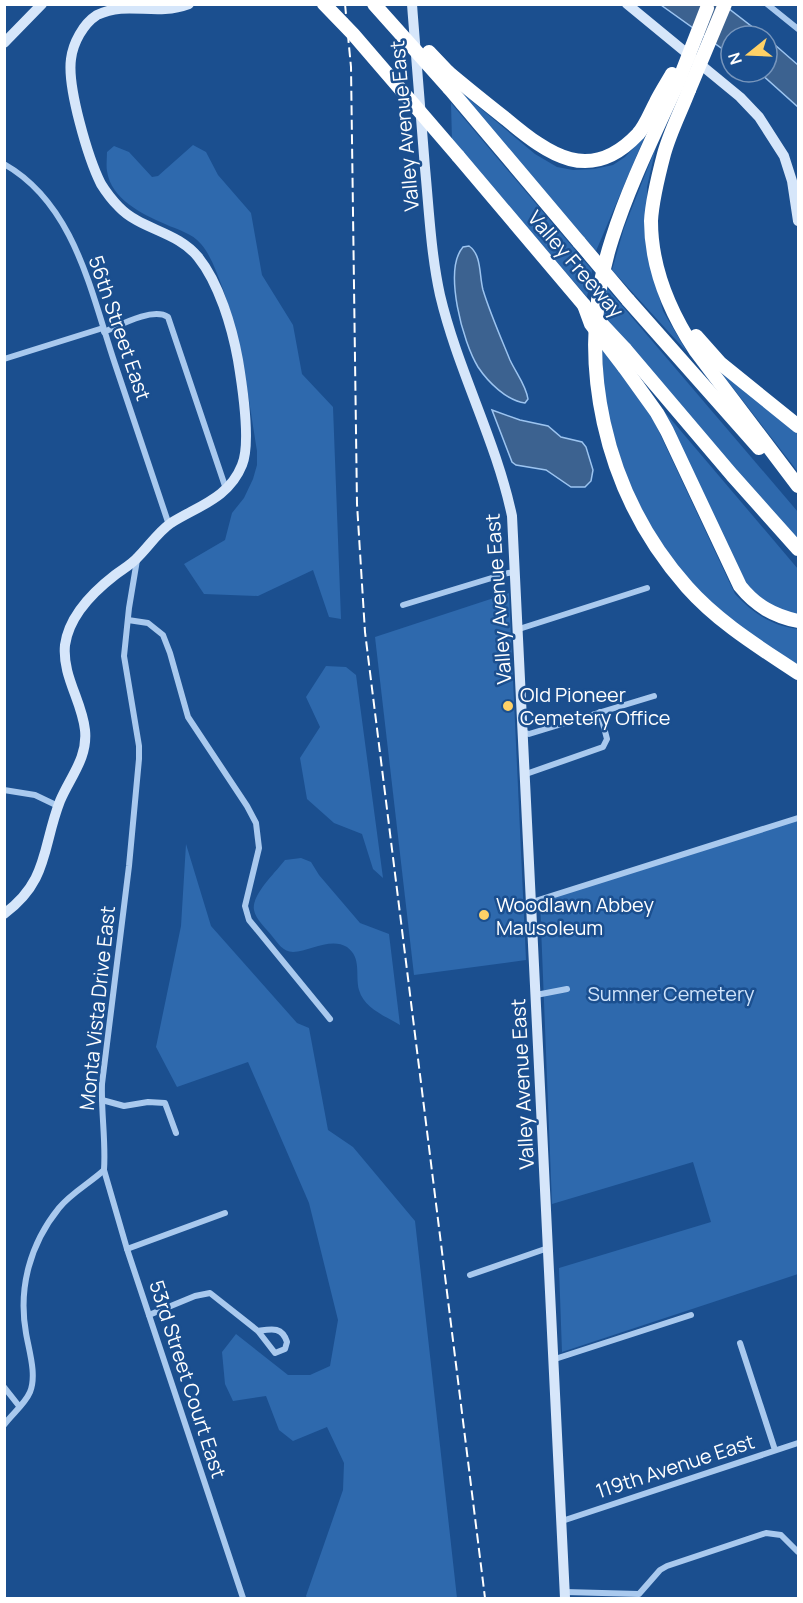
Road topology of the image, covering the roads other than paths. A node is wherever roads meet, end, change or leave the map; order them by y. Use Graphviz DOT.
graph roads {
  1 [pos="42,4"];
  2 [pos="189,4"];
  3 [pos="324,4"];
  4 [pos="375,4"];
  5 [pos="384,4"];
  6 [pos="412,4"];
  7 [pos="627,4"];
  8 [pos="725,4"];
  9 [pos="767,4"];
  10 [pos="708,6"];
  11 [pos="798,29"];
  12 [pos="4,43"];
  13 [pos="675,77"];
  14 [pos="4,164"];
  15 [pos="657,186"];
  16 [pos="798,221"];
  17 [pos="584,305"];
  18 [pos="104,330"];
  19 [pos="4,359"];
  20 [pos="798,426"];
  21 [pos="798,486"];
  22 [pos="226,490"];
  23 [pos="798,496"];
  24 [pos="169,525"];
  25 [pos="798,549"];
  26 [pos="138,558"];
  27 [pos="516,572"];
  28 [pos="647,588"];
  29 [pos="403,605"];
  30 [pos="128,620"];
  31 [pos="798,621"];
  32 [pos="519,629"];
  33 [pos="798,673"];
  34 [pos="654,696"];
  35 [pos="600,712"];
  36 [pos="523,732"];
  37 [pos="526,774"];
  38 [pos="4,790"];
  39 [pos="59,807"];
  40 [pos="798,818"];
  41 [pos="532,902"];
  42 [pos="4,914"];
  43 [pos="567,989"];
  44 [pos="536,995"];
  45 [pos="330,1019"];
  46 [pos="102,1100"];
  47 [pos="176,1133"];
  48 [pos="104,1170"];
  49 [pos="225,1213"];
  50 [pos="548,1248"];
  51 [pos="127,1250"];
  52 [pos="470,1275"];
  53 [pos="149,1315"];
  54 [pos="691,1315"];
  55 [pos="258,1332"];
  56 [pos="740,1343"];
  57 [pos="555,1359"];
  58 [pos="4,1387"];
  59 [pos="19,1406"];
  60 [pos="4,1425"];
  61 [pos="798,1443"];
  62 [pos="775,1450"];
  63 [pos="562,1521"];
  64 [pos="798,1552"];
  65 [pos="565,1595"];
  66 [pos="639,1596"];
  67 [pos="243,1599"];
  1 -- 12 [label="main road"];
  2 -- 22 [label="main road"];
  3 -- 17 [label="highway, Valley Freeway, bridge"];
  4 -- 23 [label="highway, Valley Freeway, bridge"];
  5 -- 13 [label="highway, bridge"];
  6 -- 27 [label="main road, Valley Avenue East"];
  7 -- 16 [label="main road"];
  8 -- 15 [label="highway, bridge"];
  9 -- 11 [label="street"];
  10 -- 13 [label="highway, bridge"];
  13 -- 33 [label="highway"];
  14 -- 18 [label="street, 56th Street East"];
  15 -- 20 [label="highway"];
  15 -- 21 [label="highway"];
  17 -- 25 [label="highway, Valley Freeway, bridge"];
  17 -- 31 [label="highway, bridge"];
  18 -- 19 [label="street"];
  18 -- 22 [label="street"];
  18 -- 24 [label="street, 56th Street East"];
  22 -- 24 [label="main road"];
  24 -- 26 [label="main road"];
  26 -- 30 [label="street, Monta Vista Drive East"];
  26 -- 39 [label="main road"];
  27 -- 29 [label="street"];
  27 -- 32 [label="main road, Valley Avenue East"];
  28 -- 32 [label="street"];
  30 -- 45 [label="street"];
  30 -- 46 [label="street, Monta Vista Drive East"];
  32 -- 36 [label="main road, Valley Avenue East"];
  34 -- 35 [label="street"];
  35 -- 36 [label="street"];
  35 -- 37 [label="street"];
  36 -- 37 [label="main road, Valley Avenue East"];
  37 -- 41 [label="main road, Valley Avenue East"];
  38 -- 39 [label="street"];
  39 -- 42 [label="main road"];
  40 -- 41 [label="street"];
  41 -- 44 [label="main road, Valley Avenue East"];
  43 -- 44 [label="street"];
  44 -- 50 [label="main road, Valley Avenue East"];
  46 -- 47 [label="street"];
  46 -- 48 [label="street, Monta Vista Drive East"];
  48 -- 51 [label="street, 53rd Street Court East"];
  48 -- 59 [label="street"];
  49 -- 51 [label="street"];
  50 -- 52 [label="street"];
  50 -- 57 [label="main road, Valley Avenue East"];
  51 -- 53 [label="street, 53rd Street Court East"];
  53 -- 55 [label="street"];
  53 -- 67 [label="street, 53rd Street Court East"];
  54 -- 57 [label="street"];
  55 -- 55 [label="street"];
  56 -- 62 [label="street"];
  57 -- 63 [label="main road, Valley Avenue East"];
  58 -- 59 [label="street"];
  59 -- 60 [label="street"];
  61 -- 62 [label="street, 119th Avenue East"];
  62 -- 63 [label="street, 119th Avenue East"];
  63 -- 65 [label="main road, Valley Avenue East"];
  64 -- 66 [label="street"];
  65 -- 66 [label="street"];
}
